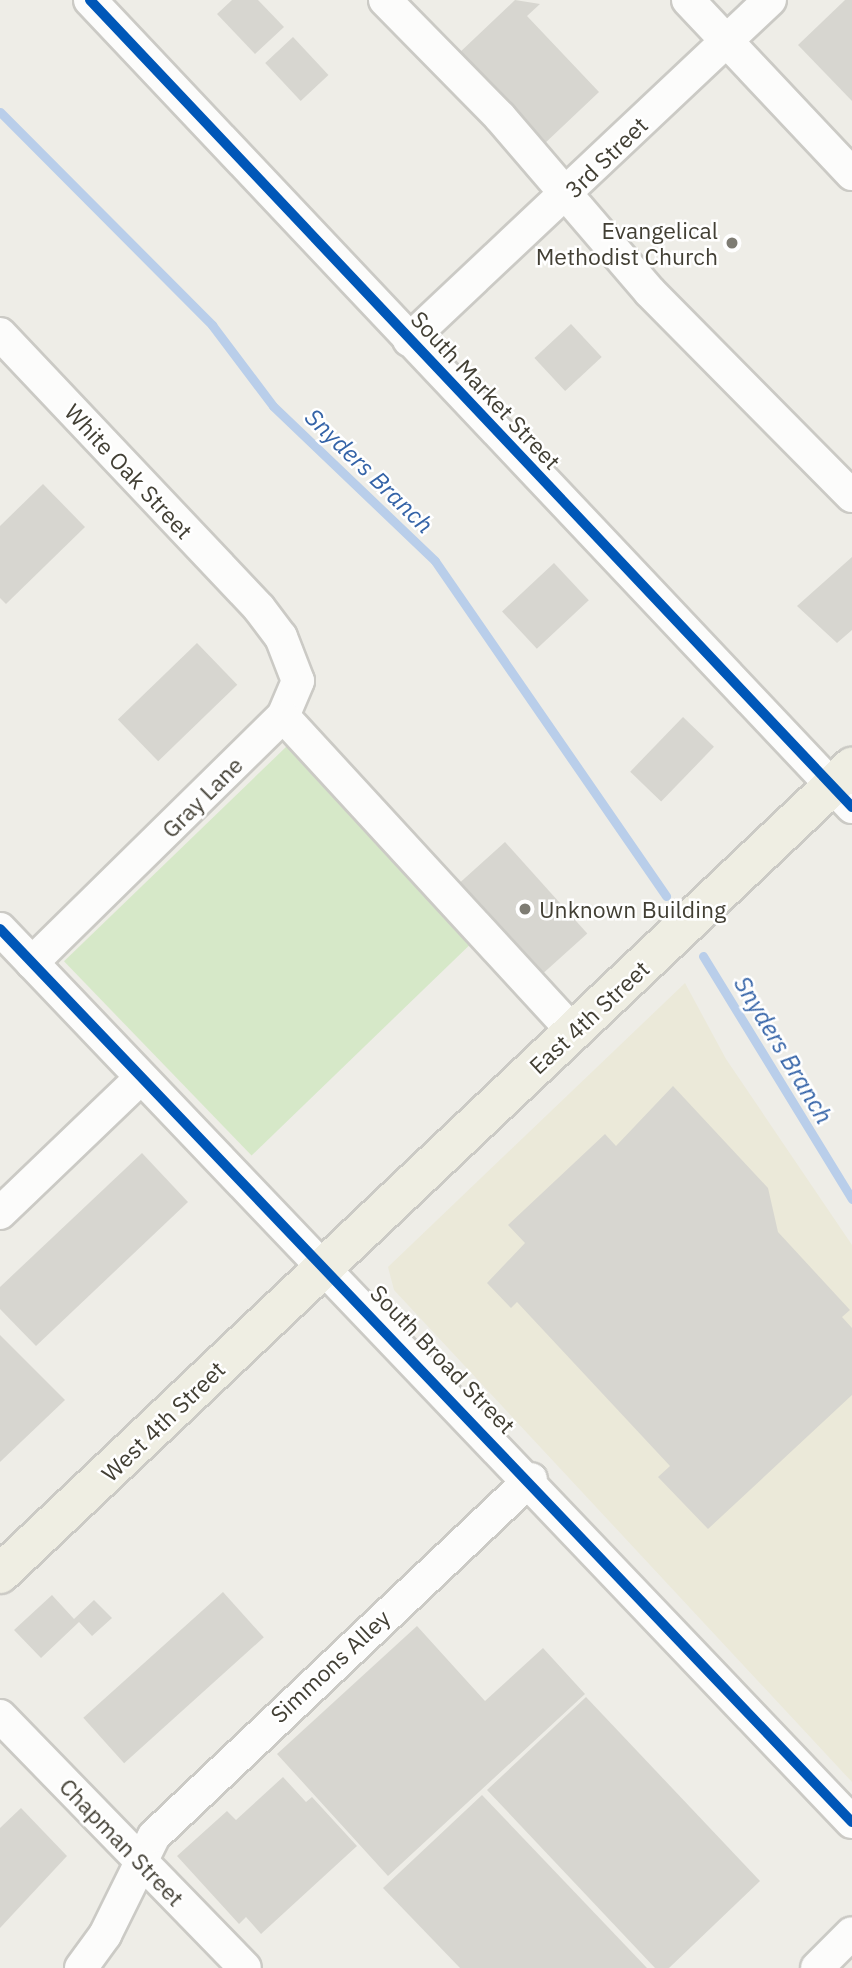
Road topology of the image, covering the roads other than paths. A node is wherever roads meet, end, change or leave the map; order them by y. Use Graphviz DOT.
graph roads {
  1 [pos="90,0"];
  2 [pos="386,0"];
  3 [pos="688,0"];
  4 [pos="770,0"];
  5 [pos="726,40"];
  6 [pos="852,174"];
  7 [pos="566,195"];
  8 [pos="0,334"];
  9 [pos="409,340"];
  10 [pos="852,496"];
  11 [pos="259,608"];
  12 [pos="283,716"];
  13 [pos="845,787"];
  14 [pos="0,929"];
  15 [pos="32,963"];
  16 [pos="574,1032"];
  17 [pos="141,1078"];
  18 [pos="0,1213"];
  19 [pos="324,1266"];
  20 [pos="531,1479"];
  21 [pos="0,1574"];
  22 [pos="0,1716"];
  23 [pos="852,1822"];
  24 [pos="141,1861"];
  25 [pos="852,1933"];
  26 [pos="81,1968"];
  27 [pos="245,1968"];
  28 [pos="817,1968"];
  1 -- 9 [label="street, South Market Street"];
  2 -- 7 [label="street"];
  3 -- 5 [label="street"];
  4 -- 5 [label="street, 3rd Street"];
  5 -- 6 [label="street"];
  5 -- 7 [label="street, 3rd Street"];
  7 -- 9 [label="street, 3rd Street"];
  7 -- 10 [label="street"];
  8 -- 11 [label="street, White Oak Street"];
  9 -- 13 [label="street, South Market Street"];
  11 -- 12 [label="street, Gray Lane"];
  12 -- 15 [label="street, Gray Lane"];
  12 -- 16 [label="street"];
  13 -- 16 [label="main road, East 4th Street"];
  14 -- 15 [label="street, South Broad Street"];
  15 -- 17 [label="street, South Broad Street"];
  16 -- 19 [label="main road, East 4th Street"];
  17 -- 18 [label="street"];
  17 -- 19 [label="street, South Broad Street"];
  19 -- 20 [label="street, South Broad Street"];
  19 -- 21 [label="main road, West 4th Street"];
  20 -- 23 [label="street, South Broad Street"];
  20 -- 24 [label="street, Simmons Alley"];
  22 -- 24 [label="street, Chapman Street"];
  24 -- 26 [label="street, Simmons Alley"];
  24 -- 27 [label="street, Chapman Street"];
  25 -- 28 [label="street"];
}
